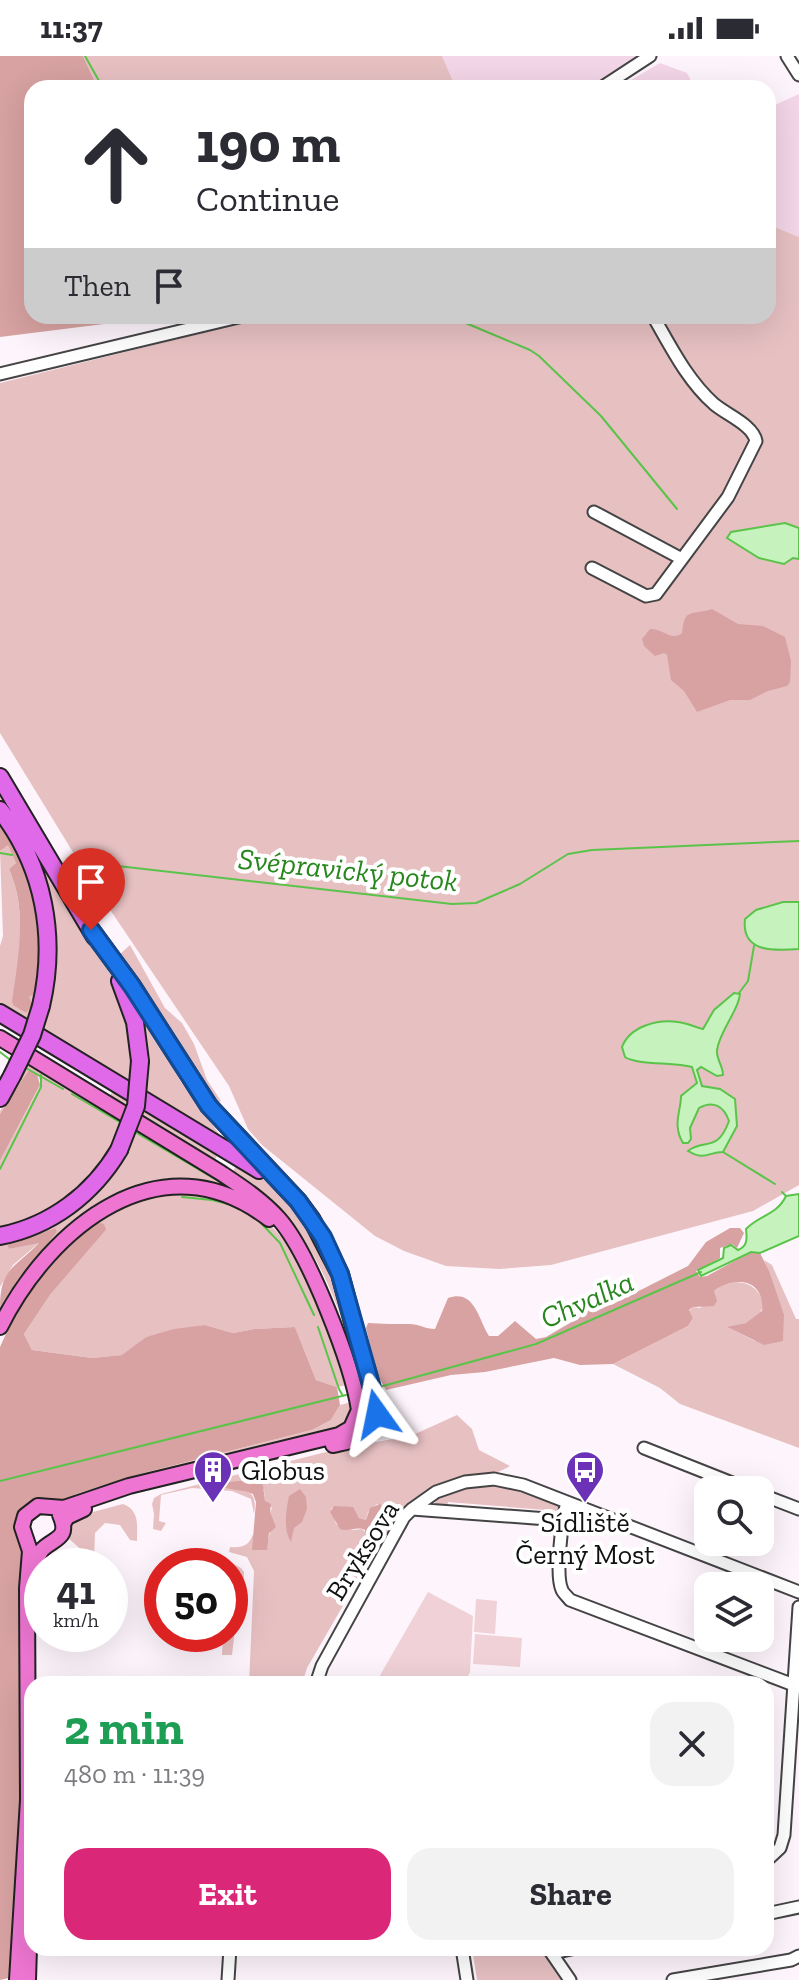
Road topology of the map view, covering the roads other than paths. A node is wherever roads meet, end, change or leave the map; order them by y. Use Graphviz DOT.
graph roads {
  1 [pos="650,56"];
  2 [pos="787,56"];
  3 [pos="799,75"];
  4 [pos="613,80"];
  5 [pos="209,324"];
  6 [pos="658,324"];
  7 [pos="0,374"];
  8 [pos="594,512"];
  9 [pos="682,559"];
  10 [pos="592,568"];
  11 [pos="0,777"];
  12 [pos="0,810"];
  13 [pos="91,930"];
  14 [pos="0,1013"];
  15 [pos="0,1038"];
  16 [pos="0,1098"];
  17 [pos="298,1201"];
  18 [pos="0,1236"];
  19 [pos="308,1269"];
  20 [pos="0,1327"];
  21 [pos="356,1334"];
  22 [pos="644,1448"];
  23 [pos="715,1476"];
  24 [pos="774,1499"];
  25 [pos="567,1503"];
  26 [pos="51,1507"];
  27 [pos="412,1509"];
  28 [pos="799,1509"];
  29 [pos="561,1520"];
  30 [pos="63,1524"];
  31 [pos="26,1538"];
  32 [pos="48,1546"];
  33 [pos="799,1592"];
  34 [pos="799,1607"];
  35 [pos="27,1676"];
  36 [pos="36,1676"];
  37 [pos="319,1676"];
  38 [pos="767,1676"];
  39 [pos="774,1679"];
  40 [pos="796,1687"];
  41 [pos="774,1854"];
  42 [pos="24,1865"];
  43 [pos="799,1907"];
  44 [pos="774,1912"];
  45 [pos="29,1956"];
  46 [pos="230,1956"];
  47 [pos="463,1956"];
  48 [pos="555,1956"];
  49 [pos="799,1956"];
  50 [pos="17,1980"];
  51 [pos="28,1980"];
  52 [pos="228,1980"];
  53 [pos="467,1980"];
  54 [pos="570,1980"];
  55 [pos="673,1980"];
  1 -- 4 [label="street"];
  2 -- 3 [label="street"];
  5 -- 7 [label="street"];
  6 -- 9 [label="street"];
  8 -- 9 [label="street"];
  9 -- 10 [label="street"];
  11 -- 13 [label="highway"];
  12 -- 16 [label="highway, bridge"];
  13 -- 17 [label="highway"];
  13 -- 18 [label="highway, bridge"];
  14 -- 17 [label="highway"];
  15 -- 19 [label="main road"];
  17 -- 21 [label="highway"];
  19 -- 20 [label="main road"];
  19 -- 26 [label="main road"];
  21 -- 30 [label="main road"];
  22 -- 23 [label="street"];
  24 -- 28 [label="street"];
  25 -- 27 [label="street, Bryksova"];
  25 -- 29 [label="street"];
  25 -- 33 [label="street, Bryksova"];
  26 -- 30 [label="main road"];
  26 -- 31 [label="main road"];
  27 -- 29 [label="street"];
  27 -- 37 [label="street, Bryksova"];
  29 -- 38 [label="street"];
  30 -- 32 [label="main road"];
  31 -- 32 [label="main road"];
  31 -- 35 [label="main road"];
  32 -- 36 [label="main road"];
  34 -- 40 [label="street"];
  39 -- 40 [label="street"];
  40 -- 41 [label="street"];
  42 -- 50 [label="main road"];
  43 -- 44 [label="street"];
  45 -- 51 [label="main road"];
  46 -- 52 [label="street"];
  47 -- 53 [label="street"];
  48 -- 54 [label="street"];
  49 -- 55 [label="street"];
}
